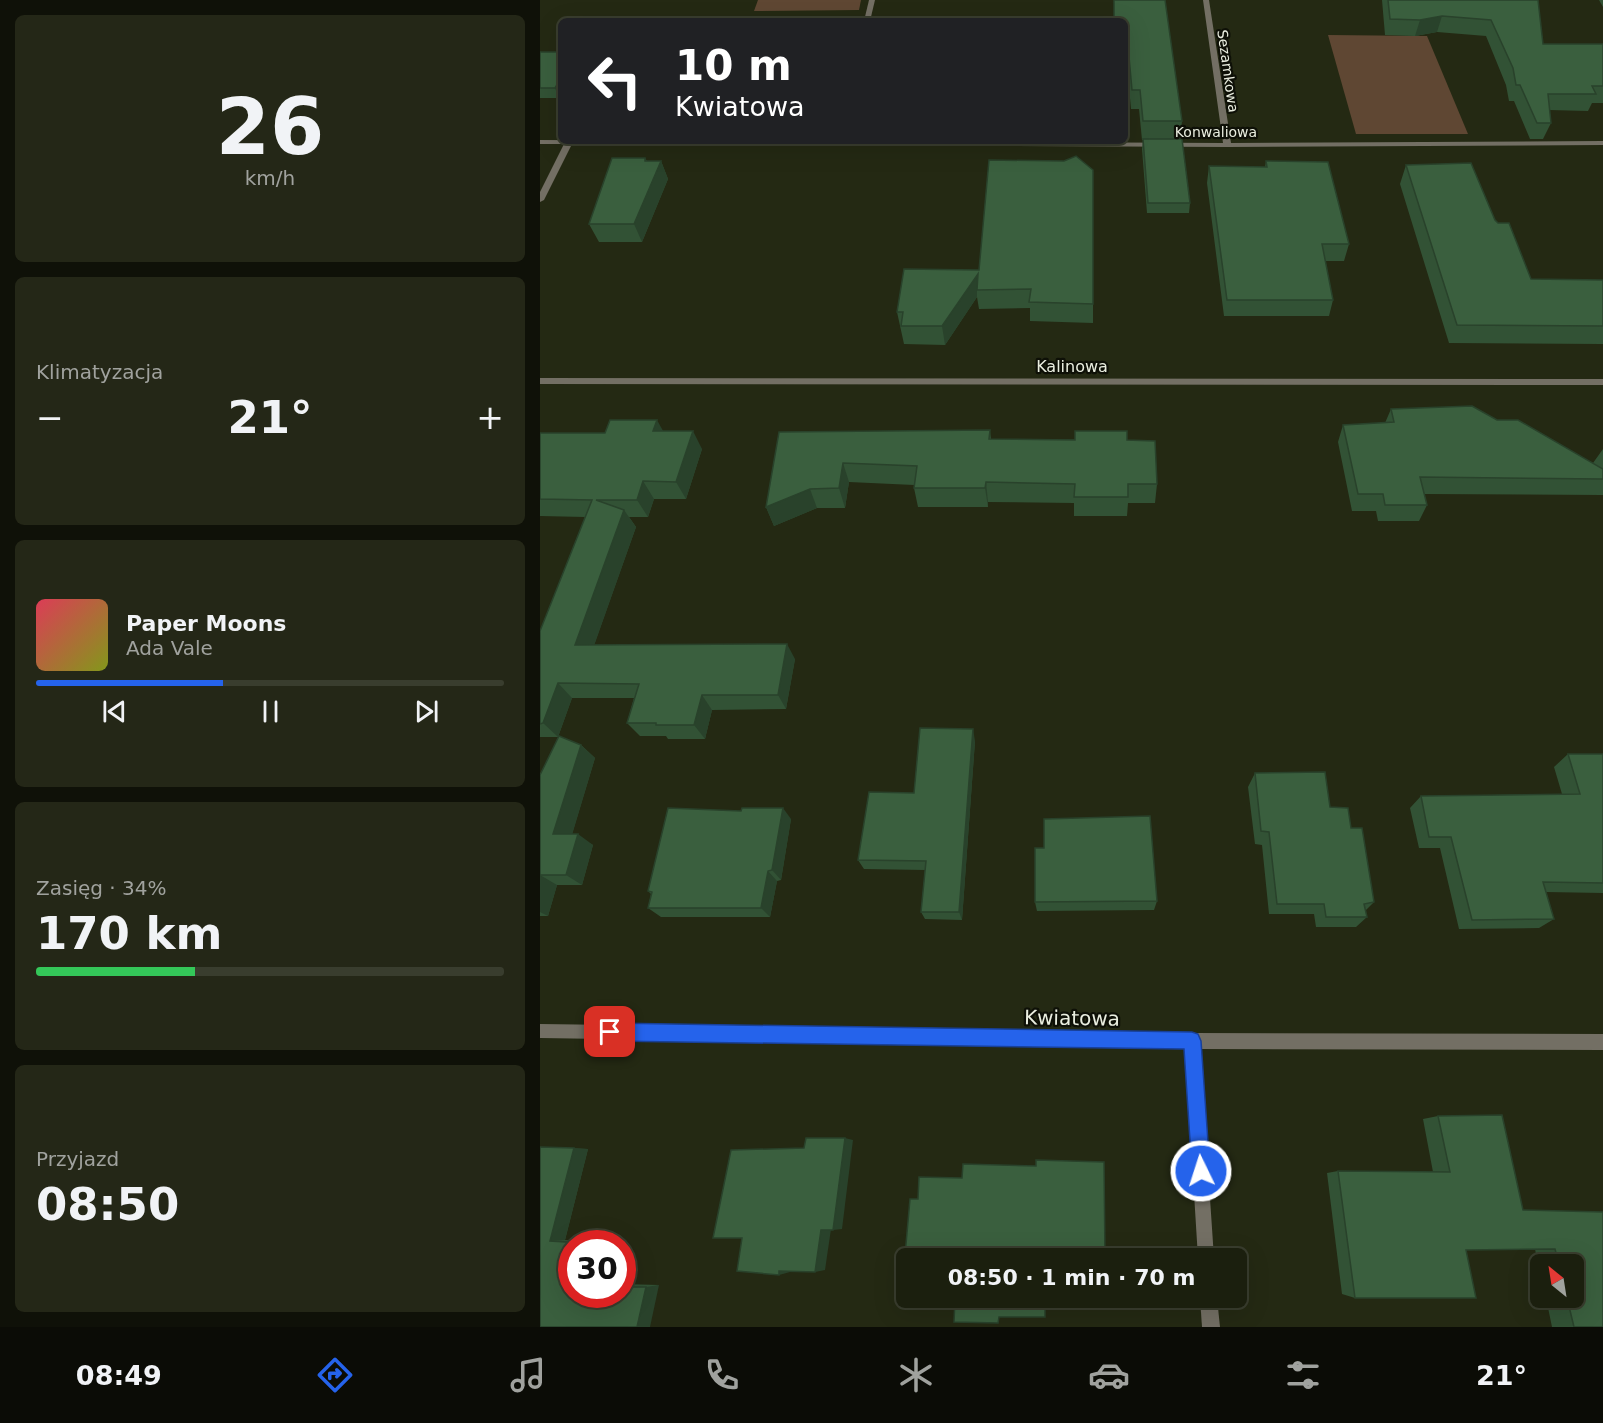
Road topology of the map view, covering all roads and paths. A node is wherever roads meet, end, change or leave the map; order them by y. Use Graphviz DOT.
graph roads {
  1 [pos="872,0"];
  2 [pos="1206,0"];
  3 [pos="868,18"];
  4 [pos="540,142"];
  5 [pos="558,142"];
  6 [pos="568,144"];
  7 [pos="1097,144"];
  8 [pos="1603,144"];
  9 [pos="1227,145"];
  10 [pos="540,200"];
  11 [pos="540,381"];
  12 [pos="1603,382"];
  13 [pos="540,1031"];
  14 [pos="1192,1041"];
  15 [pos="1603,1042"];
  16 [pos="1205,1248"];
  17 [pos="1210,1308"];
  18 [pos="1211,1327"];
  1 -- 3 [label="street"];
  2 -- 9 [label="street, Sezamkowa"];
  4 -- 5 [label="street, Konwaliowa"];
  6 -- 10 [label="street"];
  7 -- 9 [label="street, Konwaliowa"];
  8 -- 9 [label="street, Konwaliowa"];
  11 -- 12 [label="street, Kalinowa"];
  13 -- 14 [label="street, Kwiatowa"];
  14 -- 15 [label="street, Kwiatowa"];
  14 -- 16 [label="street"];
  17 -- 18 [label="street"];
}
